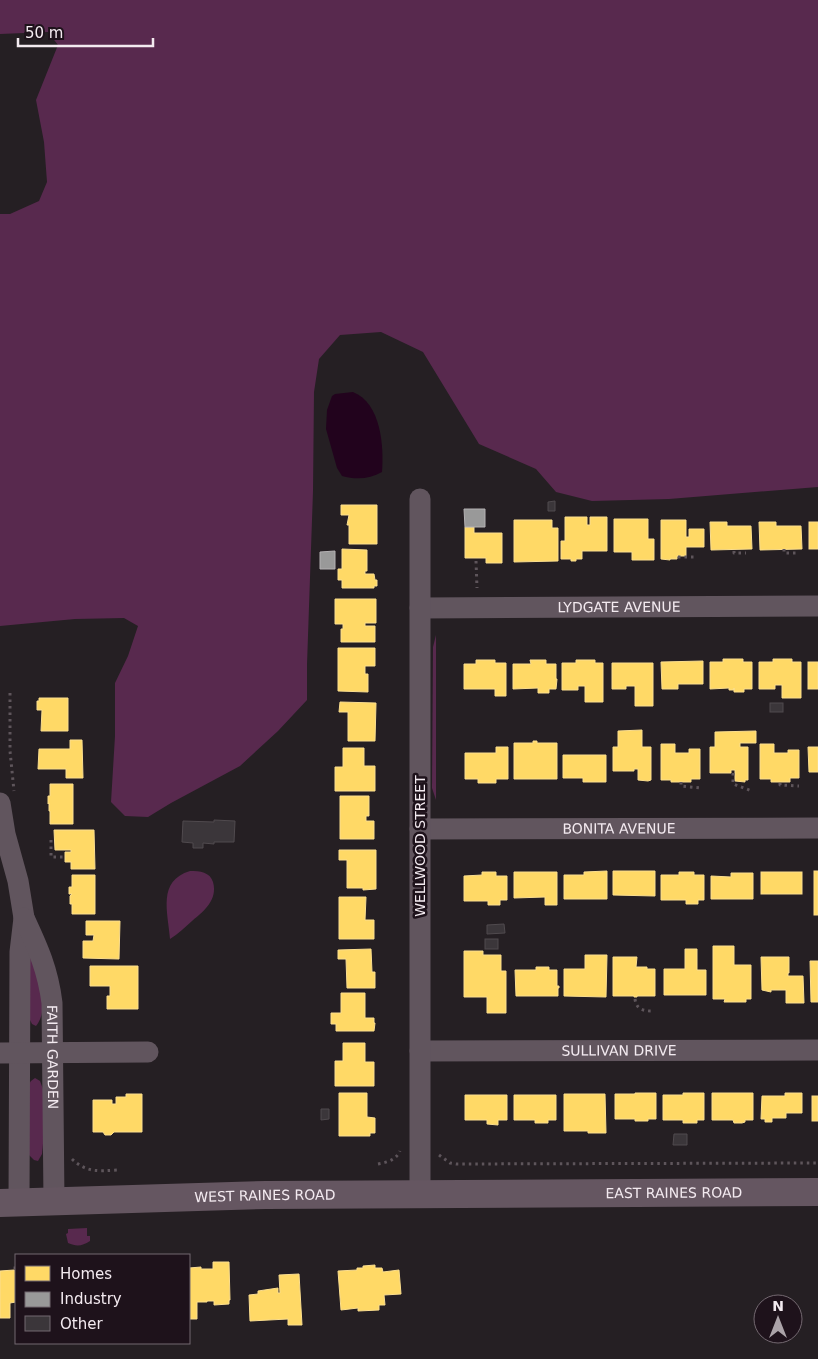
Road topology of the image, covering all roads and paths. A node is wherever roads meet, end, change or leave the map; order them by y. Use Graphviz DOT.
graph roads {
  1 [pos="420,499"];
  2 [pos="784,549"];
  3 [pos="734,550"];
  4 [pos="746,553"];
  5 [pos="796,553"];
  6 [pos="695,557"];
  7 [pos="678,558"];
  8 [pos="476,561"];
  9 [pos="477,589"];
  10 [pos="818,606"];
  11 [pos="420,608"];
  12 [pos="10,693"];
  13 [pos="733,773"];
  14 [pos="681,782"];
  15 [pos="780,783"];
  16 [pos="799,786"];
  17 [pos="701,788"];
  18 [pos="752,791"];
  19 [pos="7,799"];
  20 [pos="818,828"];
  21 [pos="420,830"];
  22 [pos="3,834"];
  23 [pos="50,840"];
  24 [pos="65,857"];
  25 [pos="24,918"];
  26 [pos="635,999"];
  27 [pos="651,1011"];
  28 [pos="818,1050"];
  29 [pos="420,1051"];
  30 [pos="10,1052"];
  31 [pos="52,1052"];
  32 [pos="148,1052"];
  33 [pos="437,1149"];
  34 [pos="71,1158"];
  35 [pos="818,1163"];
  36 [pos="117,1170"];
  37 [pos="818,1192"];
  38 [pos="529,1193"];
  39 [pos="420,1194"];
  40 [pos="54,1201"];
  41 [pos="10,1202"];
  1 -- 11 [label="street, WELLWOOD STREET"];
  2 -- 5 [label="path"];
  3 -- 4 [label="path"];
  6 -- 7 [label="path"];
  8 -- 9 [label="path"];
  10 -- 11 [label="street, LYDGATE AVENUE"];
  11 -- 21 [label="street, WELLWOOD STREET"];
  12 -- 19 [label="path"];
  13 -- 18 [label="path"];
  14 -- 17 [label="path"];
  15 -- 16 [label="path"];
  19 -- 22 [label="street, FAITH GARDEN"];
  20 -- 21 [label="street, BONITA AVENUE"];
  21 -- 29 [label="street, WELLWOOD STREET"];
  22 -- 25 [label="street, FAITH GARDEN"];
  23 -- 24 [label="path"];
  25 -- 30 [label="street, FAITH GARDEN"];
  25 -- 31 [label="street, FAITH GARDEN"];
  26 -- 27 [label="path"];
  28 -- 29 [label="street, SULLIVAN DRIVE"];
  29 -- 39 [label="street, WELLWOOD STREET"];
  30 -- 31 [label="street"];
  30 -- 41 [label="street, FAITH GARDEN"];
  31 -- 32 [label="street"];
  31 -- 40 [label="street, FAITH GARDEN"];
  33 -- 35 [label="path"];
  34 -- 36 [label="path"];
  37 -- 38 [label="main road, EAST RAINES ROAD"];
  38 -- 39 [label="main road, WEST RAINES ROAD"];
  39 -- 40 [label="main road, WEST RAINES ROAD"];
  40 -- 41 [label="main road, WEST RAINES ROAD"];
}
